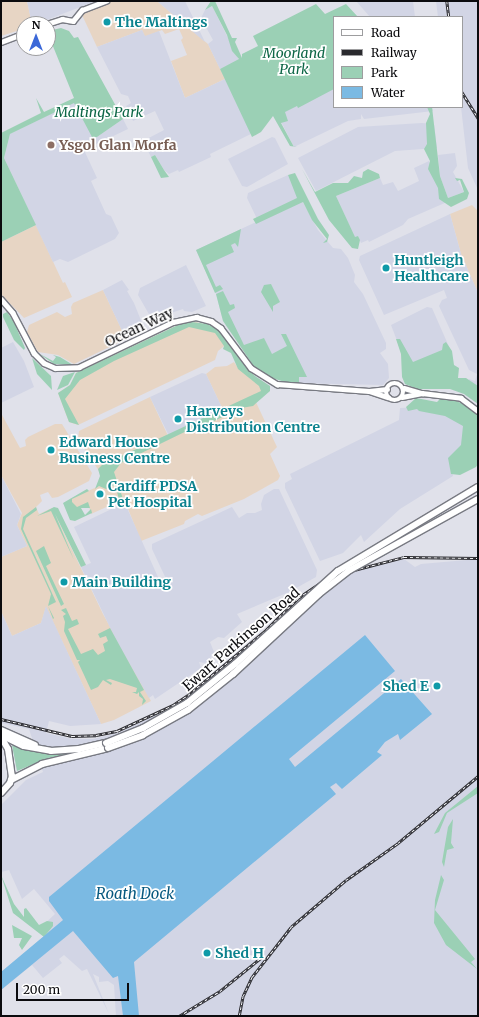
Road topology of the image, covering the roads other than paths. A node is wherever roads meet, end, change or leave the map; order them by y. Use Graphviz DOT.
graph roads {
  1 [pos="106,1"];
  2 [pos="56,21"];
  3 [pos="16,36"];
  4 [pos="1,42"];
  5 [pos="1,299"];
  6 [pos="404,388"];
  7 [pos="387,389"];
  8 [pos="369,391"];
  9 [pos="422,394"];
  10 [pos="388,397"];
  11 [pos="402,397"];
  12 [pos="478,411"];
  13 [pos="478,487"];
  14 [pos="478,499"];
  15 [pos="1,730"];
  16 [pos="1,736"];
  17 [pos="107,746"];
  18 [pos="60,750"];
  19 [pos="11,780"];
  20 [pos="1,793"];
  1 -- 2 [label="street"];
  3 -- 4 [label="street"];
  5 -- 8 [label="street, Ocean Way"];
  6 -- 7 [label="street"];
  6 -- 9 [label="street"];
  6 -- 11 [label="street"];
  7 -- 8 [label="street, Ocean Way"];
  7 -- 10 [label="street"];
  8 -- 10 [label="street, Ocean Way"];
  9 -- 11 [label="street"];
  9 -- 12 [label="street"];
  10 -- 11 [label="street"];
  13 -- 17 [label="main road, Ewart Parkinson Road, bridge"];
  14 -- 17 [label="main road, Ewart Parkinson Road, bridge"];
  15 -- 18 [label="main road"];
  16 -- 18 [label="main road, Ewart Parkinson Road"];
  16 -- 19 [label="main road"];
  17 -- 18 [label="main road, Ewart Parkinson Road"];
  17 -- 19 [label="main road, Ewart Parkinson Road"];
  19 -- 20 [label="main road"];
}
